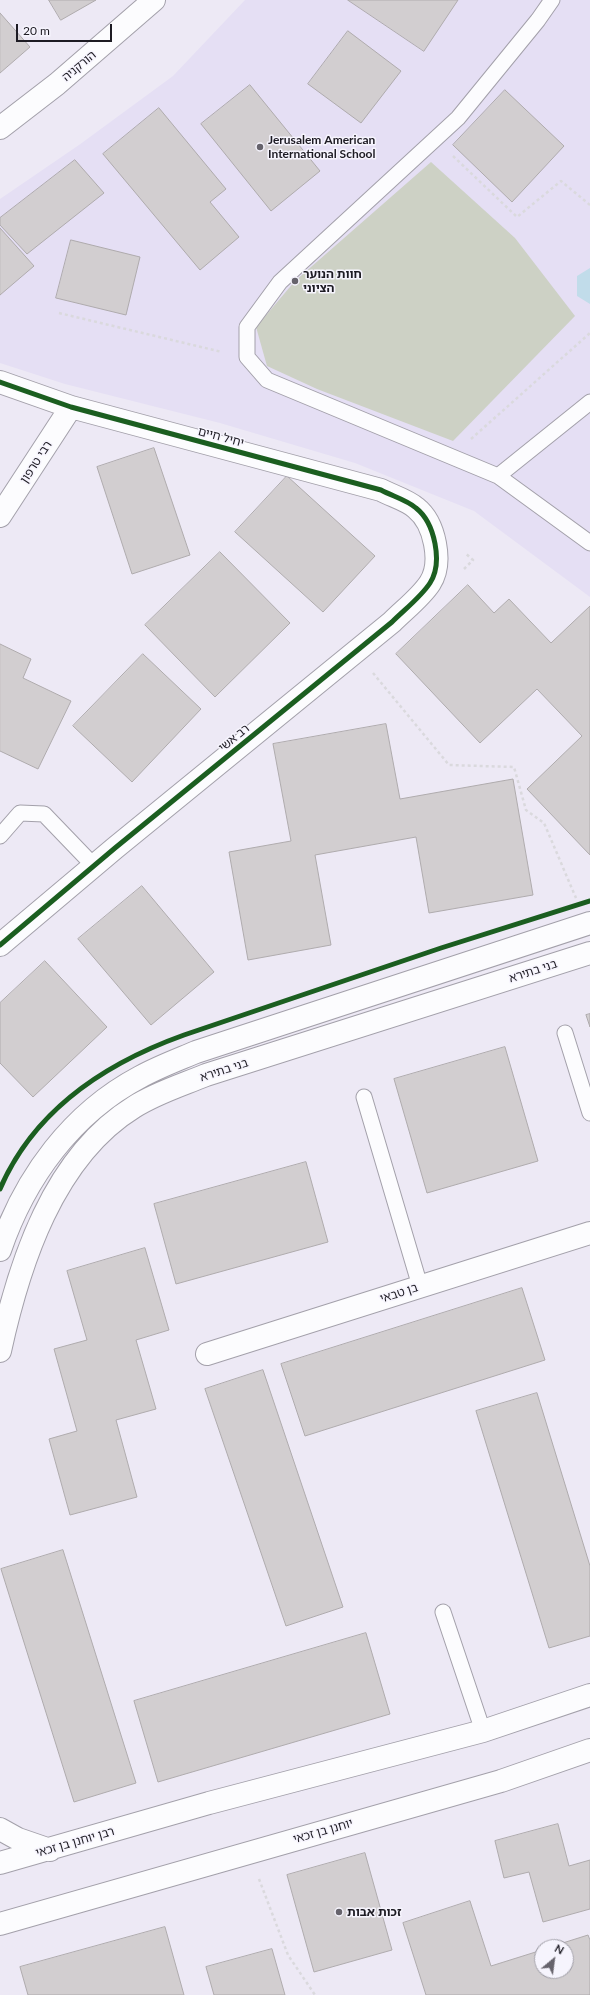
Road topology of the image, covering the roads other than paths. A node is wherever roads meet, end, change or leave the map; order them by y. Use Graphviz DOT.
graph roads {
  1 [pos="154,0"];
  2 [pos="552,0"];
  3 [pos="0,128"];
  4 [pos="0,382"];
  5 [pos="590,402"];
  6 [pos="71,407"];
  7 [pos="498,476"];
  8 [pos="0,516"];
  9 [pos="429,523"];
  10 [pos="590,543"];
  11 [pos="0,836"];
  12 [pos="94,866"];
  13 [pos="590,923"];
  14 [pos="0,945"];
  15 [pos="590,953"];
  16 [pos="565,1033"];
  17 [pos="364,1097"];
  18 [pos="590,1113"];
  19 [pos="590,1232"];
  20 [pos="0,1250"];
  21 [pos="420,1286"];
  22 [pos="0,1352"];
  23 [pos="207,1354"];
  24 [pos="443,1612"];
  25 [pos="590,1695"];
  26 [pos="483,1731"];
  27 [pos="590,1750"];
  28 [pos="0,1829"];
  29 [pos="50,1850"];
  30 [pos="0,1863"];
  31 [pos="0,1924"];
  1 -- 3 [label="street, הורקניה"];
  2 -- 7 [label="lane"];
  4 -- 6 [label="street, יחיל חיים"];
  5 -- 7 [label="lane"];
  6 -- 8 [label="street, רבי טרפון"];
  6 -- 9 [label="street, יחיל חיים"];
  7 -- 10 [label="lane"];
  9 -- 12 [label="street, רב אשי"];
  11 -- 12 [label="lane"];
  12 -- 14 [label="street, רב אשי"];
  13 -- 20 [label="street"];
  15 -- 22 [label="street, בני בתירא"];
  16 -- 18 [label="lane"];
  17 -- 21 [label="lane"];
  19 -- 21 [label="street, בן טבאי"];
  21 -- 23 [label="street, בן טבאי"];
  24 -- 26 [label="lane"];
  25 -- 26 [label="street"];
  26 -- 29 [label="street, רבן יוחנן בן זכאי"];
  27 -- 31 [label="street, יוחנן בן זכאי"];
  28 -- 29 [label="street"];
  29 -- 30 [label="street, רבן יוחנן בן זכאי"];
}
